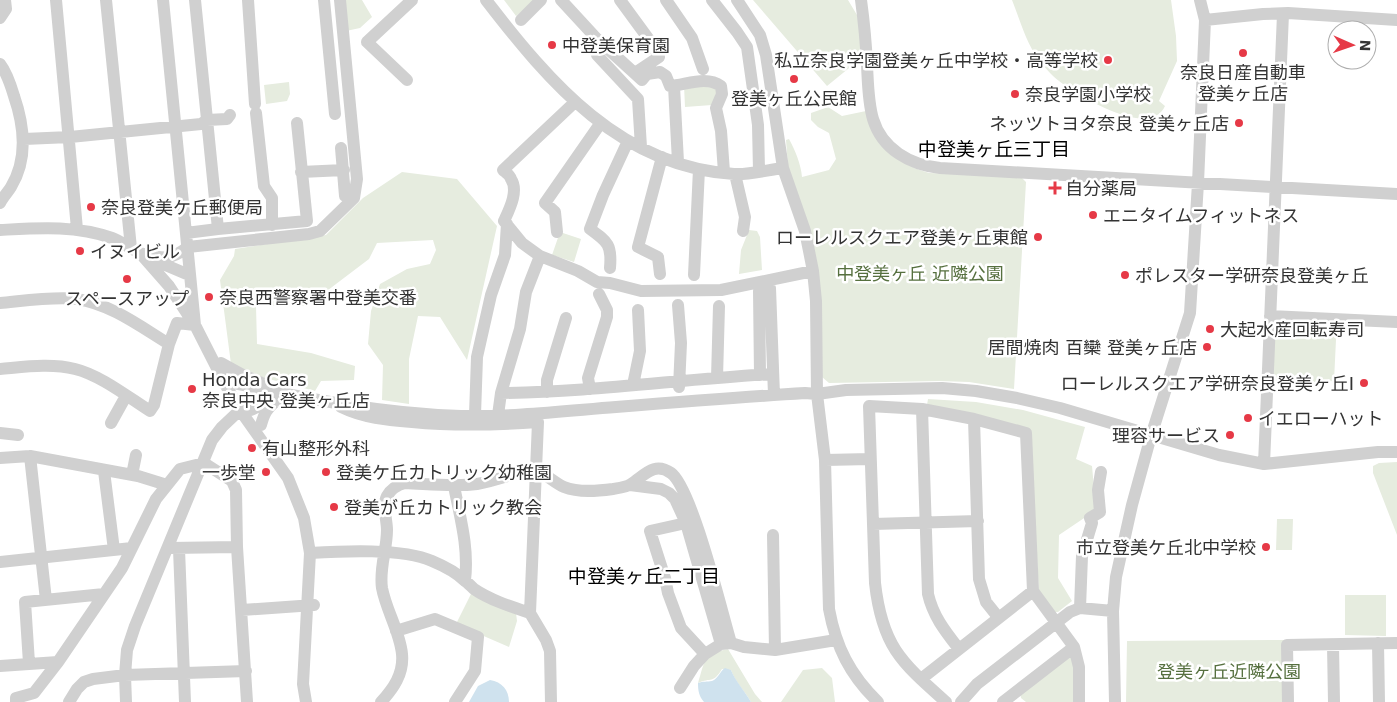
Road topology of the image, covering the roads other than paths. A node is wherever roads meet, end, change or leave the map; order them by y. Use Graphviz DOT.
graph roads {
  1 [pos="5,0"];
  2 [pos="56,0"];
  3 [pos="106,0"];
  4 [pos="163,0"];
  5 [pos="195,0"];
  6 [pos="248,0"];
  7 [pos="324,0"];
  8 [pos="340,0"];
  9 [pos="412,0"];
  10 [pos="488,0"];
  11 [pos="541,0"];
  12 [pos="561,0"];
  13 [pos="620,0"];
  14 [pos="666,0"];
  15 [pos="712,0"];
  16 [pos="737,0"];
  17 [pos="861,0"];
  18 [pos="1200,0"];
  19 [pos="1283,14"];
  20 [pos="0,18"];
  21 [pos="521,20"];
  22 [pos="1205,20"];
  23 [pos="1397,20"];
  24 [pos="597,55"];
  25 [pos="0,64"];
  26 [pos="703,69"];
  27 [pos="634,73"];
  28 [pos="407,80"];
  29 [pos="674,86"];
  30 [pos="575,102"];
  31 [pos="335,114"];
  32 [pos="230,115"];
  33 [pos="207,120"];
  34 [pos="296,123"];
  35 [pos="600,124"];
  36 [pos="176,126"];
  37 [pos="119,132"];
  38 [pos="70,137"];
  39 [pos="24,139"];
  40 [pos="628,141"];
  41 [pos="641,147"];
  42 [pos="341,148"];
  43 [pos="662,157"];
  44 [pos="678,162"];
  45 [pos="783,168"];
  46 [pos="698,169"];
  47 [pos="344,170"];
  48 [pos="759,171"];
  49 [pos="301,172"];
  50 [pos="730,173"];
  51 [pos="1198,183"];
  52 [pos="1277,187"];
  53 [pos="1397,194"];
  54 [pos="345,196"];
  55 [pos="0,201"];
  56 [pos="507,224"];
  57 [pos="272,225"];
  58 [pos="77,229"];
  59 [pos="218,229"];
  60 [pos="0,230"];
  61 [pos="743,231"];
  62 [pos="557,232"];
  63 [pos="186,233"];
  64 [pos="188,248"];
  65 [pos="135,250"];
  66 [pos="540,256"];
  67 [pos="189,262"];
  68 [pos="152,268"];
  69 [pos="610,268"];
  70 [pos="176,269"];
  71 [pos="814,270"];
  72 [pos="660,274"];
  73 [pos="694,275"];
  74 [pos="189,276"];
  75 [pos="599,294"];
  76 [pos="0,303"];
  77 [pos="678,305"];
  78 [pos="720,306"];
  79 [pos="638,310"];
  80 [pos="1270,316"];
  81 [pos="566,318"];
  82 [pos="1397,322"];
  83 [pos="195,325"];
  84 [pos="169,344"];
  85 [pos="221,363"];
  86 [pos="0,369"];
  87 [pos="773,374"];
  88 [pos="760,375"];
  89 [pos="717,378"];
  90 [pos="229,384"];
  91 [pos="679,384"];
  92 [pos="633,385"];
  93 [pos="590,389"];
  94 [pos="547,392"];
  95 [pos="501,393"];
  96 [pos="817,394"];
  97 [pos="774,395"];
  98 [pos="126,396"];
  99 [pos="296,396"];
  100 [pos="278,400"];
  101 [pos="328,401"];
  102 [pos="922,409"];
  103 [pos="246,410"];
  104 [pos="475,415"];
  105 [pos="498,415"];
  106 [pos="974,419"];
  107 [pos="111,424"];
  108 [pos="261,425"];
  109 [pos="0,433"];
  110 [pos="18,435"];
  111 [pos="1151,436"];
  112 [pos="1397,452"];
  113 [pos="137,455"];
  114 [pos="30,456"];
  115 [pos="0,458"];
  116 [pos="870,459"];
  117 [pos="825,460"];
  118 [pos="204,463"];
  119 [pos="1264,464"];
  120 [pos="537,470"];
  121 [pos="104,471"];
  122 [pos="1101,472"];
  123 [pos="132,476"];
  124 [pos="167,485"];
  125 [pos="454,486"];
  126 [pos="630,486"];
  127 [pos="978,521"];
  128 [pos="925,522"];
  129 [pos="686,523"];
  130 [pos="873,524"];
  131 [pos="773,536"];
  132 [pos="237,547"];
  133 [pos="132,548"];
  134 [pos="173,549"];
  135 [pos="114,550"];
  136 [pos="314,552"];
  137 [pos="385,552"];
  138 [pos="42,557"];
  139 [pos="0,562"];
  140 [pos="465,580"];
  141 [pos="1033,591"];
  142 [pos="104,594"];
  143 [pos="46,600"];
  144 [pos="311,605"];
  145 [pos="1080,608"];
  146 [pos="242,610"];
  147 [pos="1113,611"];
  148 [pos="530,613"];
  149 [pos="998,617"];
  150 [pos="1056,623"];
  151 [pos="396,631"];
  152 [pos="836,640"];
  153 [pos="1378,643"];
  154 [pos="1397,643"];
  155 [pos="726,644"];
  156 [pos="1333,644"];
  157 [pos="1074,647"];
  158 [pos="959,649"];
  159 [pos="775,650"];
  160 [pos="705,654"];
  161 [pos="58,662"];
  162 [pos="28,663"];
  163 [pos="0,666"];
  164 [pos="246,671"];
  165 [pos="182,674"];
  166 [pos="125,675"];
  167 [pos="921,679"];
  168 [pos="680,688"];
  169 [pos="1011,700"];
  170 [pos="16,702"];
  171 [pos="69,702"];
  172 [pos="126,702"];
  173 [pos="185,702"];
  174 [pos="247,702"];
  175 [pos="306,702"];
  176 [pos="312,702"];
  177 [pos="381,702"];
  178 [pos="455,702"];
  179 [pos="551,702"];
  180 [pos="878,702"];
  181 [pos="946,702"];
  182 [pos="961,702"];
  183 [pos="1079,702"];
  184 [pos="1114,702"];
  185 [pos="1288,702"];
  186 [pos="1334,702"];
  187 [pos="1379,702"];
  1 -- 20 [label="street"];
  2 -- 38 [label="street"];
  3 -- 37 [label="street"];
  4 -- 36 [label="street"];
  5 -- 33 [label="street"];
  6 -- 57 [label="street"];
  7 -- 31 [label="street"];
  8 -- 64 [label="street"];
  9 -- 28 [label="street"];
  10 -- 30 [label="street"];
  11 -- 21 [label="street"];
  12 -- 27 [label="street"];
  13 -- 27 [label="street"];
  14 -- 26 [label="street"];
  15 -- 48 [label="street"];
  16 -- 45 [label="street"];
  17 -- 51 [label="street"];
  18 -- 22 [label="street"];
  19 -- 22 [label="street"];
  19 -- 23 [label="street"];
  19 -- 52 [label="street"];
  22 -- 51 [label="street"];
  24 -- 41 [label="street"];
  25 -- 39 [label="street"];
  27 -- 29 [label="street"];
  29 -- 44 [label="street"];
  29 -- 50 [label="street"];
  30 -- 35 [label="street"];
  30 -- 56 [label="street"];
  32 -- 33 [label="street"];
  33 -- 36 [label="street"];
  33 -- 59 [label="street"];
  34 -- 49 [label="street"];
  35 -- 40 [label="street"];
  35 -- 62 [label="street"];
  36 -- 37 [label="street"];
  36 -- 63 [label="street"];
  37 -- 38 [label="street"];
  37 -- 65 [label="street"];
  38 -- 39 [label="street"];
  38 -- 58 [label="street"];
  39 -- 55 [label="street"];
  40 -- 41 [label="street"];
  40 -- 69 [label="street"];
  41 -- 43 [label="street"];
  42 -- 47 [label="street"];
  43 -- 44 [label="street"];
  43 -- 72 [label="street"];
  44 -- 46 [label="street"];
  45 -- 48 [label="street"];
  45 -- 71 [label="street"];
  46 -- 50 [label="street"];
  46 -- 73 [label="street"];
  47 -- 49 [label="street"];
  47 -- 54 [label="street"];
  48 -- 50 [label="street"];
  49 -- 57 [label="street"];
  50 -- 61 [label="street"];
  51 -- 52 [label="street"];
  51 -- 111 [label="street"];
  52 -- 53 [label="street"];
  52 -- 80 [label="street"];
  56 -- 66 [label="street"];
  56 -- 104 [label="street"];
  57 -- 59 [label="street"];
  58 -- 60 [label="street"];
  58 -- 65 [label="street"];
  59 -- 63 [label="street"];
  63 -- 64 [label="street"];
  64 -- 65 [label="street"];
  64 -- 67 [label="street"];
  65 -- 68 [label="street"];
  65 -- 70 [label="street"];
  66 -- 71 [label="street"];
  66 -- 95 [label="street"];
  67 -- 70 [label="street"];
  67 -- 74 [label="street"];
  68 -- 70 [label="street"];
  68 -- 83 [label="street"];
  70 -- 74 [label="street"];
  71 -- 96 [label="street"];
  74 -- 83 [label="street"];
  75 -- 93 [label="street"];
  76 -- 84 [label="street"];
  77 -- 91 [label="street"];
  78 -- 89 [label="street"];
  79 -- 92 [label="street"];
  80 -- 82 [label="street"];
  80 -- 119 [label="street"];
  81 -- 94 [label="street"];
  83 -- 84 [label="street"];
  83 -- 85 [label="street"];
  83 -- 90 [label="street"];
  84 -- 98 [label="street"];
  85 -- 90 [label="street"];
  85 -- 99 [label="street"];
  86 -- 98 [label="street"];
  87 -- 88 [label="street"];
  87 -- 88 [label="street"];
  87 -- 97 [label="street"];
  88 -- 89 [label="street"];
  89 -- 91 [label="street"];
  90 -- 99 [label="street"];
  90 -- 103 [label="street"];
  91 -- 92 [label="street"];
  92 -- 93 [label="street"];
  93 -- 94 [label="street"];
  94 -- 95 [label="street"];
  95 -- 105 [label="street"];
  96 -- 97 [label="street"];
  96 -- 111 [label="street"];
  96 -- 117 [label="street"];
  97 -- 105 [label="street"];
  98 -- 107 [label="street"];
  99 -- 100 [label="street"];
  99 -- 101 [label="street"];
  100 -- 103 [label="street"];
  100 -- 108 [label="street"];
  101 -- 104 [label="street"];
  101 -- 120 [label="street"];
  102 -- 106 [label="street"];
  102 -- 116 [label="street"];
  102 -- 128 [label="street"];
  103 -- 108 [label="street"];
  103 -- 118 [label="street"];
  103 -- 136 [label="street"];
  104 -- 105 [label="street"];
  106 -- 127 [label="street"];
  106 -- 141 [label="street"];
  108 -- 136 [label="street"];
  109 -- 110 [label="street"];
  111 -- 119 [label="street"];
  111 -- 147 [label="street"];
  112 -- 119 [label="street"];
  113 -- 123 [label="street"];
  114 -- 115 [label="street"];
  114 -- 121 [label="street"];
  114 -- 138 [label="street"];
  116 -- 117 [label="street"];
  116 -- 130 [label="street"];
  117 -- 152 [label="street"];
  118 -- 124 [label="street"];
  118 -- 132 [label="street"];
  118 -- 134 [label="street"];
  120 -- 125 [label="street"];
  120 -- 126 [label="street"];
  120 -- 148 [label="street"];
  121 -- 123 [label="street"];
  121 -- 135 [label="street"];
  122 -- 145 [label="street"];
  123 -- 124 [label="street"];
  124 -- 133 [label="street"];
  125 -- 137 [label="street"];
  125 -- 140 [label="street"];
  126 -- 129 [label="street"];
  126 -- 155 [label="street"];
  127 -- 128 [label="street"];
  127 -- 149 [label="street"];
  128 -- 130 [label="street"];
  128 -- 158 [label="street"];
  129 -- 155 [label="street"];
  129 -- 160 [label="street"];
  130 -- 167 [label="street"];
  131 -- 159 [label="street"];
  132 -- 134 [label="street"];
  132 -- 146 [label="street"];
  133 -- 135 [label="street"];
  133 -- 142 [label="street"];
  134 -- 165 [label="street"];
  134 -- 166 [label="street"];
  135 -- 138 [label="street"];
  136 -- 137 [label="street"];
  136 -- 144 [label="street"];
  137 -- 140 [label="street"];
  137 -- 151 [label="street"];
  138 -- 139 [label="street"];
  138 -- 143 [label="street"];
  140 -- 148 [label="street"];
  141 -- 149 [label="street"];
  141 -- 150 [label="street"];
  142 -- 143 [label="street"];
  142 -- 161 [label="street"];
  143 -- 162 [label="street"];
  144 -- 146 [label="street"];
  144 -- 175 [label="street"];
  144 -- 176 [label="street"];
  145 -- 147 [label="street"];
  145 -- 150 [label="street"];
  146 -- 164 [label="street"];
  147 -- 184 [label="street"];
  148 -- 179 [label="street"];
  149 -- 158 [label="street"];
  150 -- 157 [label="street"];
  150 -- 182 [label="street"];
  151 -- 177 [label="street"];
  151 -- 178 [label="street"];
  152 -- 159 [label="street"];
  152 -- 180 [label="street"];
  153 -- 154 [label="street"];
  153 -- 156 [label="street"];
  153 -- 187 [label="street"];
  155 -- 159 [label="street"];
  155 -- 160 [label="street"];
  156 -- 185 [label="street"];
  156 -- 186 [label="street"];
  157 -- 169 [label="street"];
  157 -- 183 [label="street"];
  158 -- 167 [label="street"];
  160 -- 168 [label="street"];
  161 -- 162 [label="street"];
  161 -- 170 [label="street"];
  162 -- 163 [label="street"];
  164 -- 165 [label="street"];
  164 -- 174 [label="street"];
  165 -- 166 [label="street"];
  165 -- 173 [label="street"];
  166 -- 171 [label="street"];
  166 -- 172 [label="street"];
  167 -- 181 [label="street"];
}
